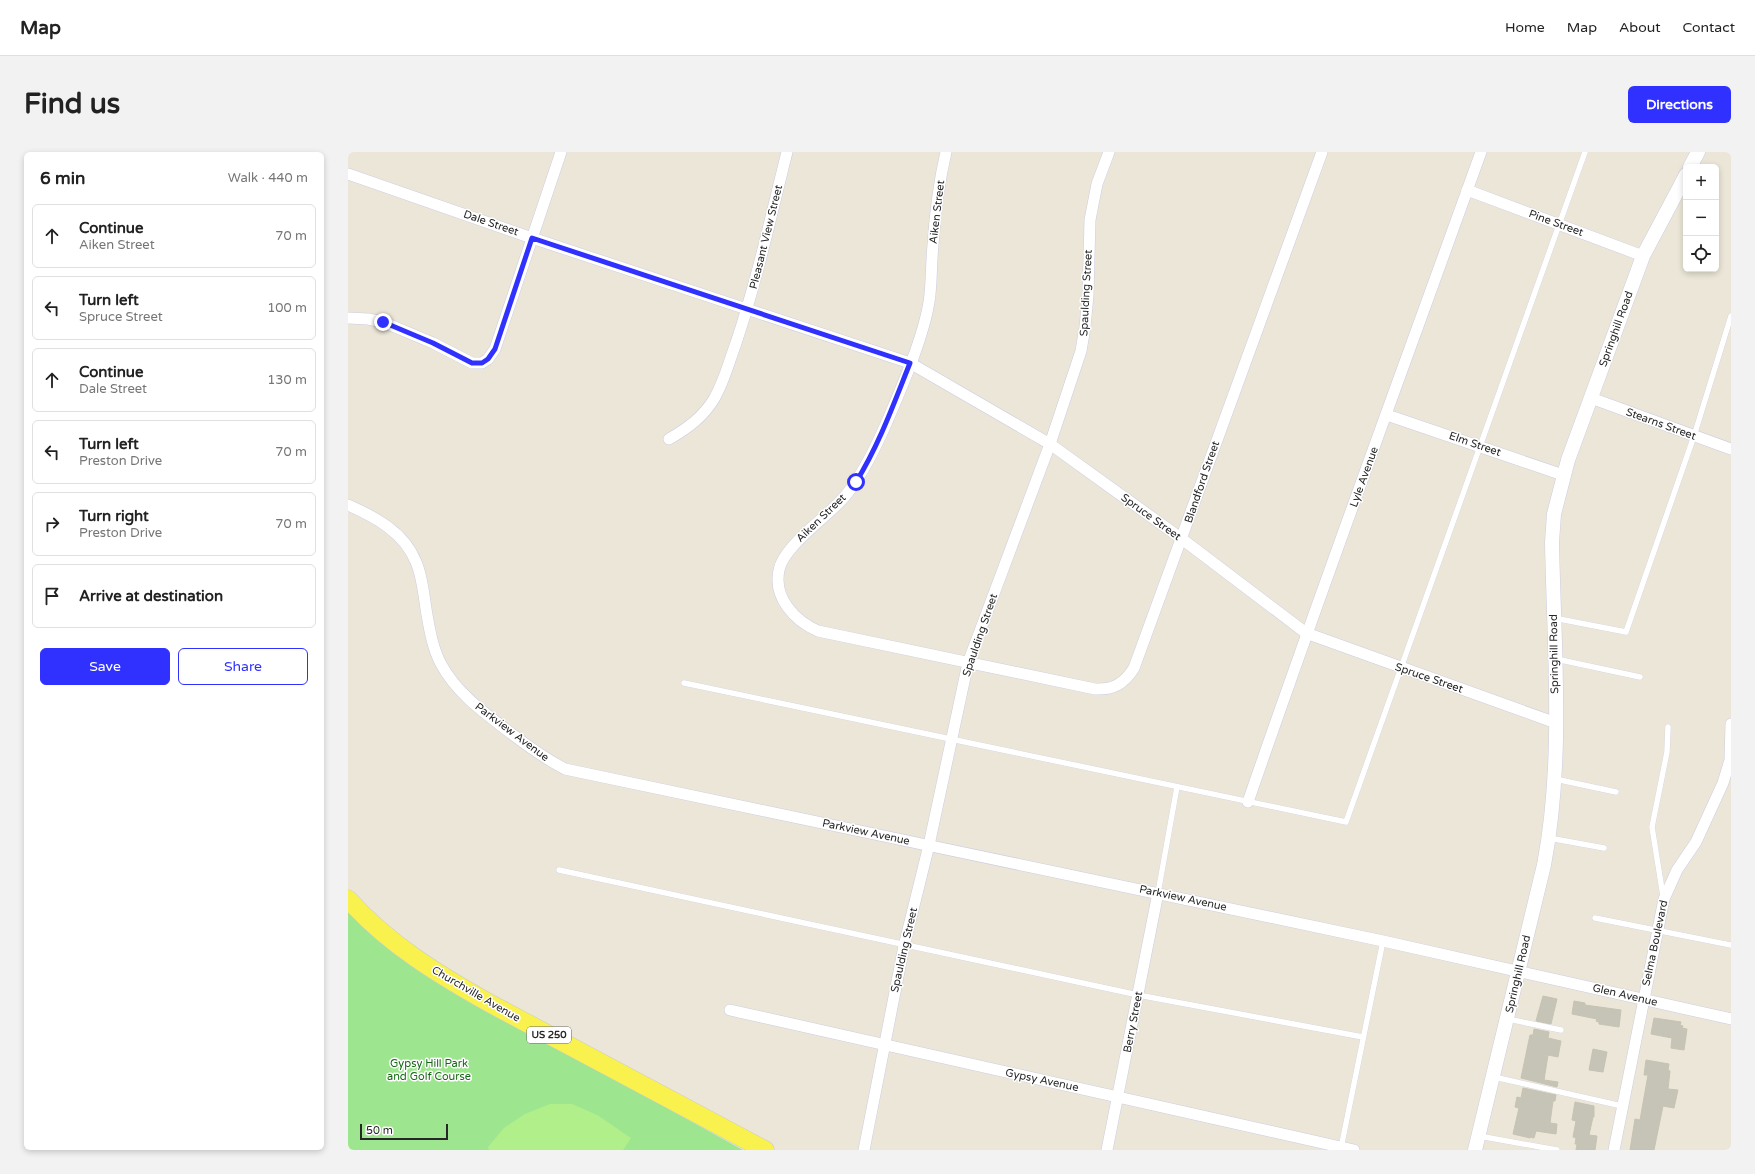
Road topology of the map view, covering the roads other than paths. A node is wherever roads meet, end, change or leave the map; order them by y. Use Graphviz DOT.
graph roads {
  1 [pos="561,152"];
  2 [pos="787,152"];
  3 [pos="946,152"];
  4 [pos="1108,152"];
  5 [pos="1322,152"];
  6 [pos="1481,152"];
  7 [pos="1585,152"];
  8 [pos="1698,152"];
  9 [pos="1692,164"];
  10 [pos="348,174"];
  11 [pos="1683,181"];
  12 [pos="1468,190"];
  13 [pos="1559,224"];
  14 [pos="532,238"];
  15 [pos="1643,256"];
  16 [pos="747,309"];
  17 [pos="1731,316"];
  18 [pos="348,318"];
  19 [pos="910,363"];
  20 [pos="1591,398"];
  21 [pos="1387,415"];
  22 [pos="1694,436"];
  23 [pos="669,439"];
  24 [pos="1050,444"];
  25 [pos="1480,446"];
  26 [pos="1731,449"];
  27 [pos="1563,475"];
  28 [pos="348,505"];
  29 [pos="1182,540"];
  30 [pos="1553,618"];
  31 [pos="1306,633"];
  32 [pos="1554,658"];
  33 [pos="968,663"];
  34 [pos="1400,668"];
  35 [pos="1640,677"];
  36 [pos="684,684"];
  37 [pos="1556,723"];
  38 [pos="1731,724"];
  39 [pos="1668,727"];
  40 [pos="952,740"];
  41 [pos="1555,779"];
  42 [pos="1177,787"];
  43 [pos="1616,792"];
  44 [pos="1248,802"];
  45 [pos="1549,838"];
  46 [pos="929,845"];
  47 [pos="1604,848"];
  48 [pos="559,870"];
  49 [pos="1158,893"];
  50 [pos="348,899"];
  51 [pos="1664,899"];
  52 [pos="1595,918"];
  53 [pos="1657,931"];
  54 [pos="1383,941"];
  55 [pos="904,946"];
  56 [pos="1731,946"];
  57 [pos="1519,972"];
  58 [pos="1138,995"];
  59 [pos="1643,999"];
  60 [pos="730,1010"];
  61 [pos="1508,1019"];
  62 [pos="1731,1019"];
  63 [pos="1561,1030"];
  64 [pos="1363,1037"];
  65 [pos="884,1045"];
  66 [pos="1494,1077"];
  67 [pos="1118,1096"];
  68 [pos="1622,1106"];
  69 [pos="1478,1136"];
  70 [pos="1341,1148"];
  71 [pos="765,1150"];
  72 [pos="864,1150"];
  73 [pos="1107,1150"];
  74 [pos="1354,1150"];
  75 [pos="1475,1150"];
  76 [pos="1557,1150"];
  77 [pos="1614,1150"];
  1 -- 14 [label="street"];
  2 -- 16 [label="street, Pleasant View Street"];
  3 -- 19 [label="street, Aiken Street"];
  4 -- 24 [label="street, Spaulding Street"];
  5 -- 29 [label="street, Blandford Street"];
  6 -- 12 [label="street, Lyle Avenue"];
  7 -- 13 [label="lane"];
  8 -- 9 [label="street"];
  10 -- 14 [label="street, Dale Street"];
  11 -- 15 [label="street, Springhill Road"];
  12 -- 13 [label="street, Pine Street"];
  12 -- 21 [label="street, Lyle Avenue"];
  13 -- 15 [label="street, Pine Street"];
  13 -- 25 [label="lane"];
  14 -- 16 [label="street, Dale Street"];
  14 -- 18 [label="street"];
  15 -- 20 [label="street, Springhill Road"];
  16 -- 19 [label="street, Spruce Street"];
  16 -- 23 [label="street, Pleasant View Street"];
  17 -- 22 [label="lane"];
  19 -- 24 [label="street, Spruce Street"];
  19 -- 33 [label="street, Aiken Street"];
  20 -- 22 [label="street, Stearns Street"];
  20 -- 27 [label="street, Springhill Road"];
  21 -- 25 [label="street, Elm Street"];
  21 -- 31 [label="street, Lyle Avenue"];
  22 -- 26 [label="street, Stearns Street"];
  22 -- 30 [label="lane"];
  24 -- 29 [label="street, Spruce Street"];
  24 -- 33 [label="street, Spaulding Street"];
  25 -- 27 [label="street, Elm Street"];
  25 -- 34 [label="lane"];
  27 -- 30 [label="street, Springhill Road"];
  28 -- 46 [label="street, Parkview Avenue"];
  29 -- 31 [label="street, Spruce Street"];
  29 -- 33 [label="street, Blandford Street"];
  30 -- 32 [label="street, Springhill Road"];
  31 -- 34 [label="street, Spruce Street"];
  31 -- 44 [label="street, Lyle Avenue"];
  32 -- 35 [label="lane"];
  32 -- 37 [label="street, Springhill Road"];
  33 -- 40 [label="street, Spaulding Street"];
  34 -- 37 [label="street, Spruce Street"];
  34 -- 44 [label="lane"];
  36 -- 40 [label="lane"];
  37 -- 41 [label="street, Springhill Road"];
  38 -- 51 [label="street, Selma Boulevard"];
  39 -- 51 [label="lane"];
  40 -- 42 [label="lane"];
  40 -- 46 [label="street, Spaulding Street"];
  41 -- 43 [label="lane"];
  41 -- 45 [label="street, Springhill Road"];
  42 -- 44 [label="lane"];
  42 -- 49 [label="lane"];
  45 -- 47 [label="lane"];
  45 -- 57 [label="street, Springhill Road"];
  46 -- 49 [label="street, Parkview Avenue"];
  46 -- 55 [label="street, Spaulding Street"];
  48 -- 55 [label="lane"];
  49 -- 54 [label="street, Parkview Avenue"];
  49 -- 58 [label="street, Berry Street"];
  50 -- 71 [label="main road, Churchville Avenue / US 250"];
  51 -- 53 [label="street, Selma Boulevard"];
  52 -- 53 [label="lane"];
  53 -- 56 [label="lane"];
  53 -- 59 [label="street, Selma Boulevard"];
  54 -- 57 [label="street, Parkview Avenue"];
  54 -- 64 [label="lane"];
  55 -- 58 [label="lane"];
  55 -- 65 [label="street, Spaulding Street"];
  57 -- 59 [label="street, Glen Avenue"];
  57 -- 61 [label="street, Springhill Road"];
  58 -- 64 [label="lane"];
  58 -- 67 [label="street, Berry Street"];
  59 -- 62 [label="street, Glen Avenue"];
  59 -- 68 [label="street, Selma Boulevard"];
  60 -- 65 [label="street, Gypsy Avenue"];
  61 -- 63 [label="lane"];
  61 -- 66 [label="street, Springhill Road"];
  64 -- 70 [label="lane"];
  65 -- 67 [label="street, Gypsy Avenue"];
  65 -- 72 [label="street, Spaulding Street"];
  66 -- 68 [label="lane"];
  66 -- 69 [label="street, Springhill Road"];
  67 -- 70 [label="street, Gypsy Avenue"];
  67 -- 73 [label="street, Berry Street"];
  68 -- 77 [label="street, Selma Boulevard"];
  69 -- 75 [label="street, Springhill Road"];
  69 -- 76 [label="lane"];
  70 -- 74 [label="street, Gypsy Avenue"];
}
